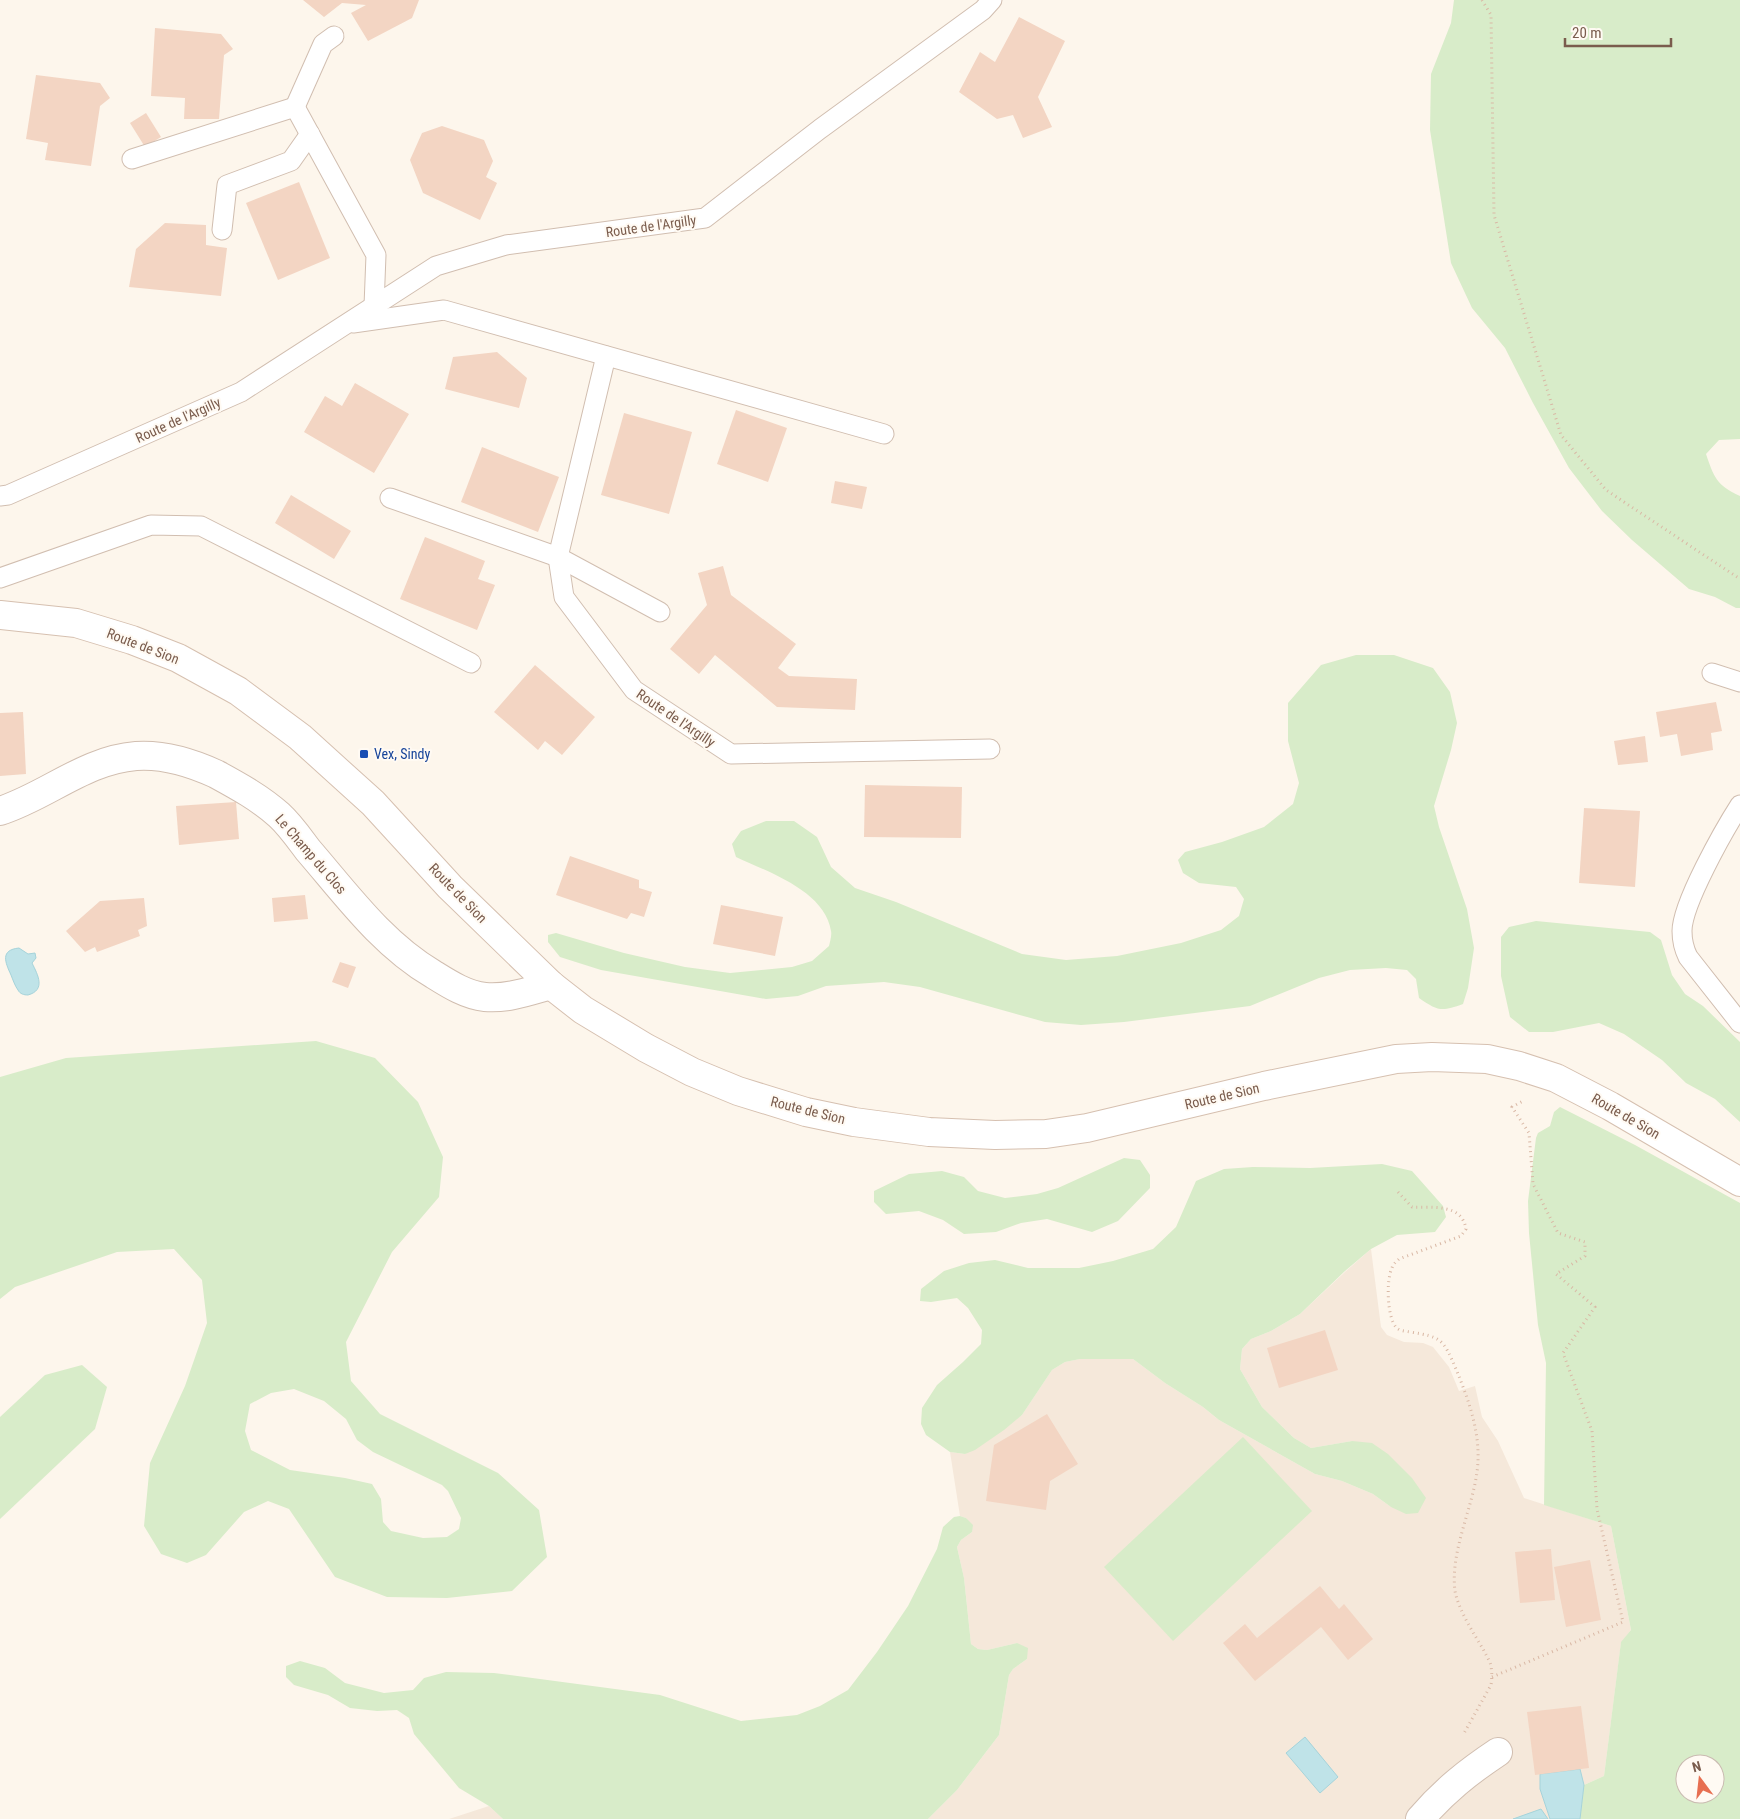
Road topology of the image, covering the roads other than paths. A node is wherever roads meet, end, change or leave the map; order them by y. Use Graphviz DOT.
graph roads {
  1 [pos="992,0"];
  2 [pos="334,36"];
  3 [pos="295,107"];
  4 [pos="310,134"];
  5 [pos="132,159"];
  6 [pos="222,230"];
  7 [pos="374,306"];
  8 [pos="346,324"];
  9 [pos="606,356"];
  10 [pos="884,434"];
  11 [pos="0,496"];
  12 [pos="390,498"];
  13 [pos="558,557"];
  14 [pos="0,578"];
  15 [pos="660,612"];
  16 [pos="3,620"];
  17 [pos="471,663"];
  18 [pos="1712,673"];
  19 [pos="1740,682"];
  20 [pos="990,749"];
  21 [pos="1740,806"];
  22 [pos="0,811"];
  23 [pos="551,985"];
  24 [pos="1740,1023"];
  25 [pos="1740,1182"];
  26 [pos="1498,1752"];
  27 [pos="1420,1819"];
  1 -- 7 [label="lane, Route de l'Argilly"];
  2 -- 3 [label="lane"];
  3 -- 4 [label="lane"];
  3 -- 5 [label="lane"];
  4 -- 6 [label="lane"];
  4 -- 7 [label="lane"];
  7 -- 8 [label="lane, Route de l'Argilly"];
  8 -- 9 [label="lane, Route de l'Argilly"];
  8 -- 11 [label="lane, Route de l'Argilly"];
  9 -- 10 [label="lane, Route de l'Argilly"];
  9 -- 13 [label="lane, Route de l'Argilly"];
  12 -- 13 [label="lane"];
  13 -- 15 [label="lane"];
  13 -- 20 [label="lane, Route de l'Argilly"];
  14 -- 17 [label="lane"];
  16 -- 23 [label="main road, Route de Sion"];
  18 -- 19 [label="lane"];
  21 -- 24 [label="lane"];
  22 -- 23 [label="main road, Le Champ du Clos"];
  23 -- 25 [label="main road, Route de Sion"];
  26 -- 27 [label="main road"];
}
